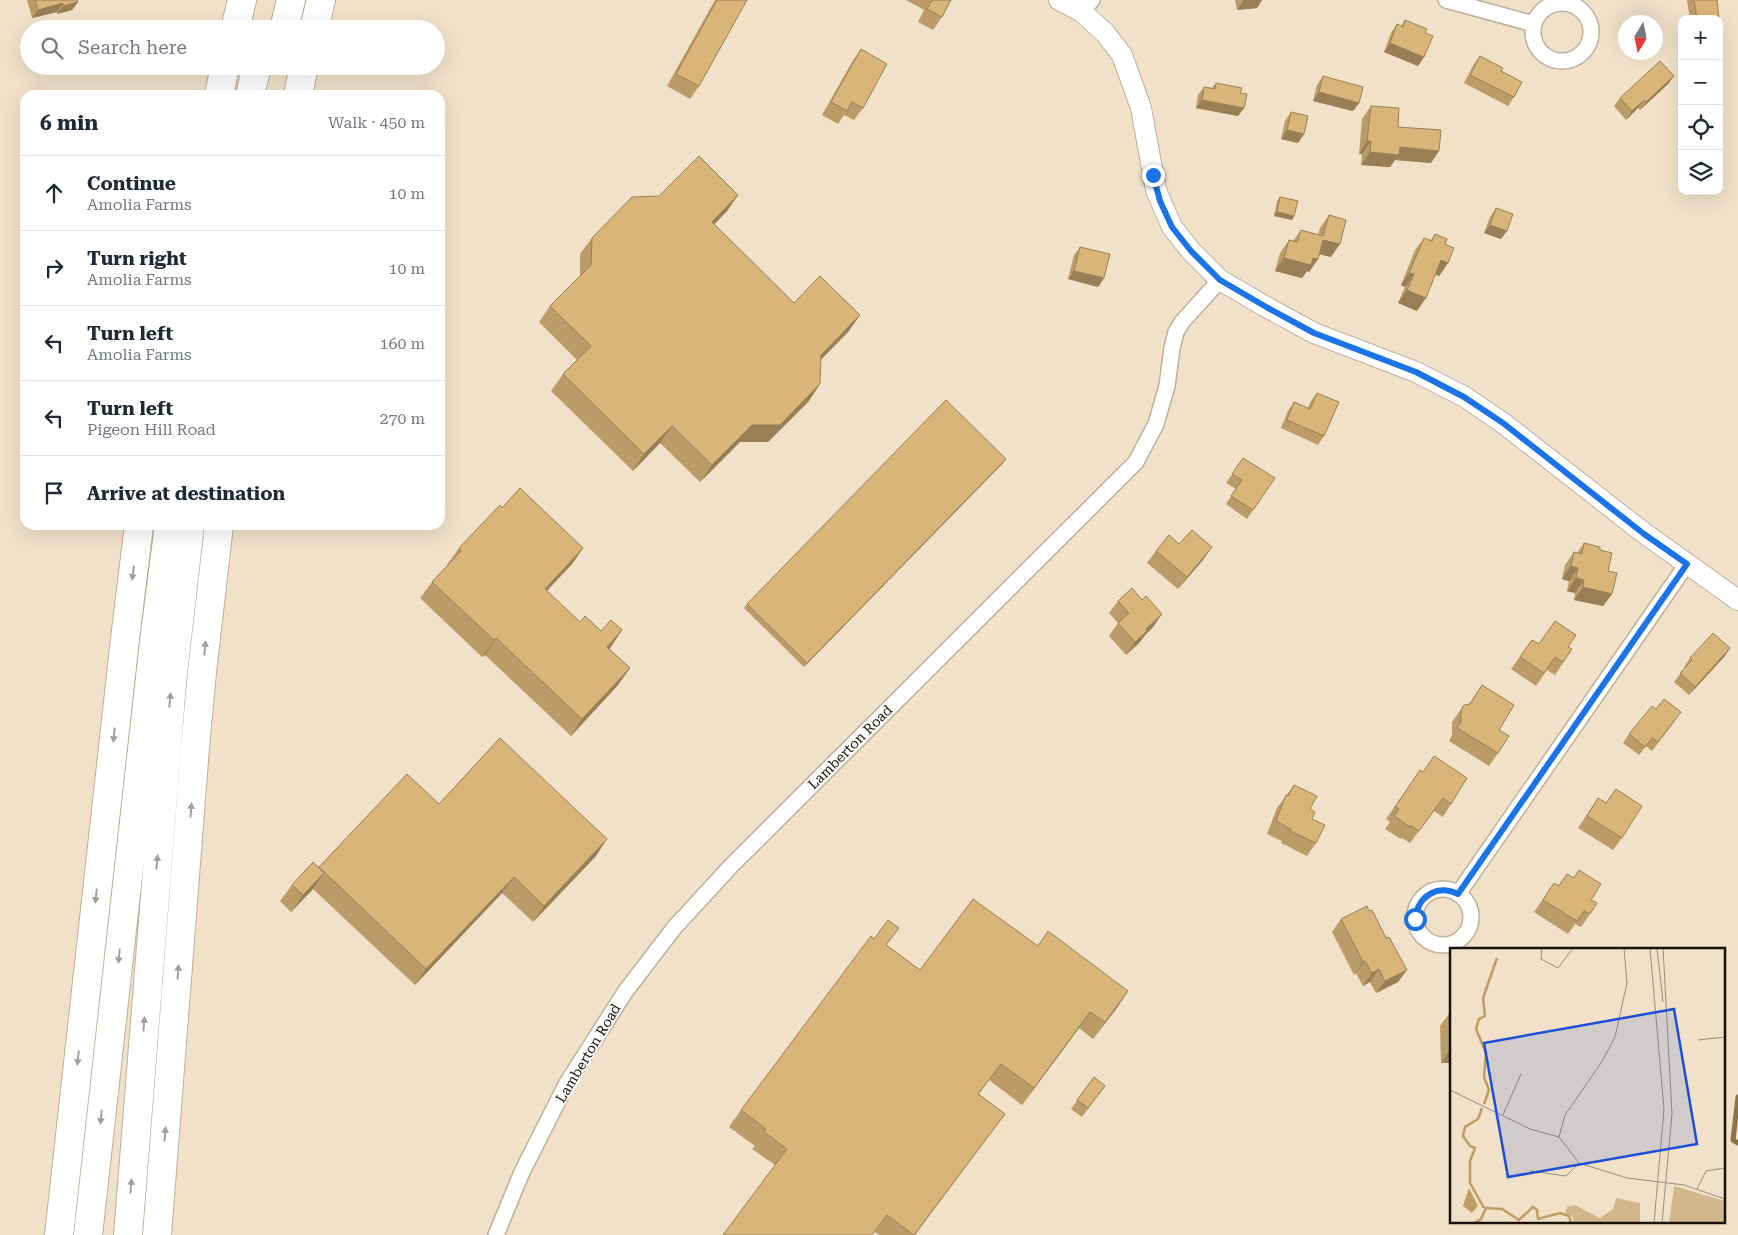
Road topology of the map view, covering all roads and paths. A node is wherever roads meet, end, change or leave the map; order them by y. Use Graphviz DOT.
graph roads {
  1 [pos="242,0"];
  2 [pos="273,0"];
  3 [pos="291,0"];
  4 [pos="321,0"];
  5 [pos="1058,0"];
  6 [pos="1446,0"];
  7 [pos="1087,6"];
  8 [pos="237,20"];
  9 [pos="268,20"];
  10 [pos="286,20"];
  11 [pos="316,20"];
  12 [pos="1534,24"];
  13 [pos="224,75"];
  14 [pos="255,75"];
  15 [pos="272,75"];
  16 [pos="302,75"];
  17 [pos="220,90"];
  18 [pos="251,90"];
  19 [pos="269,90"];
  20 [pos="299,90"];
  21 [pos="1220,280"];
  22 [pos="138,530"];
  23 [pos="168,530"];
  24 [pos="189,530"];
  25 [pos="218,530"];
  26 [pos="1687,564"];
  27 [pos="1738,600"];
  28 [pos="1458,894"];
  29 [pos="58,1235"];
  30 [pos="88,1235"];
  31 [pos="128,1235"];
  32 [pos="157,1235"];
  33 [pos="496,1235"];
  1 -- 8 [label="highway"];
  2 -- 9 [label="highway"];
  3 -- 10 [label="highway"];
  4 -- 11 [label="highway"];
  5 -- 7 [label="street"];
  6 -- 12 [label="street"];
  7 -- 21 [label="street"];
  13 -- 17 [label="highway"];
  14 -- 18 [label="highway"];
  15 -- 19 [label="highway"];
  16 -- 20 [label="highway"];
  21 -- 26 [label="street"];
  21 -- 33 [label="street, Lamberton Road"];
  22 -- 29 [label="highway, one-way"];
  23 -- 30 [label="highway, one-way"];
  31 -- 24 [label="highway, one-way"];
  32 -- 25 [label="highway, one-way"];
  26 -- 27 [label="street"];
  26 -- 28 [label="street"];
}
